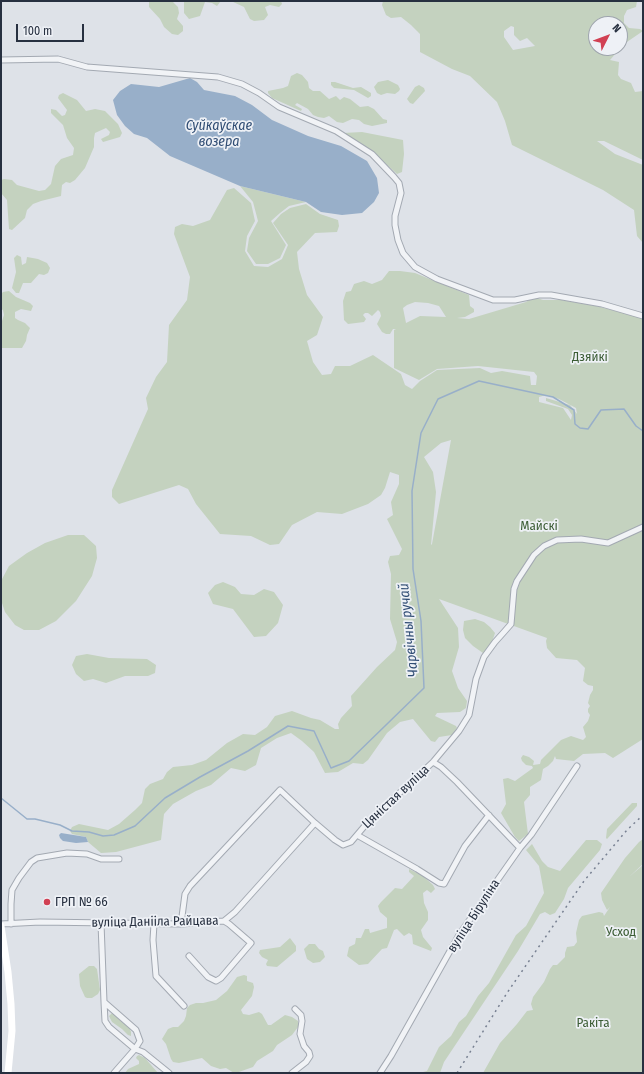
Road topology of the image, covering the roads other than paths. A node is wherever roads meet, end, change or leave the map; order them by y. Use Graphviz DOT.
graph roads {
  1 [pos="1,60"];
  2 [pos="643,316"];
  3 [pos="643,527"];
  4 [pos="433,762"];
  5 [pos="577,766"];
  6 [pos="489,815"];
  7 [pos="315,823"];
  8 [pos="357,835"];
  9 [pos="520,848"];
  10 [pos="119,859"];
  11 [pos="224,921"];
  12 [pos="101,923"];
  13 [pos="11,924"];
  14 [pos="154,924"];
  15 [pos="181,924"];
  16 [pos="1,925"];
  17 [pos="189,956"];
  18 [pos="104,1002"];
  19 [pos="184,1006"];
  20 [pos="296,1009"];
  21 [pos="135,1049"];
  22 [pos="8,1073"];
  23 [pos="114,1073"];
  24 [pos="169,1073"];
  25 [pos="292,1073"];
  26 [pos="380,1073"];
  1 -- 2 [label="street"];
  3 -- 4 [label="street"];
  4 -- 6 [label="street, Цяністая вуліца"];
  4 -- 8 [label="street, Цяністая вуліца"];
  5 -- 9 [label="street, вуліца Біруліна"];
  6 -- 8 [label="street, Цяністая вуліца"];
  6 -- 9 [label="street, Цяністая вуліца"];
  7 -- 8 [label="street, Цяністая вуліца"];
  7 -- 11 [label="street, вуліца Данііла Райцава"];
  7 -- 15 [label="street"];
  9 -- 26 [label="street, вуліца Біруліна"];
  10 -- 13 [label="street"];
  11 -- 15 [label="street, вуліца Данііла Райцава"];
  11 -- 17 [label="street"];
  12 -- 13 [label="street, вуліца Данііла Райцава"];
  12 -- 14 [label="street, вуліца Данііла Райцава"];
  12 -- 18 [label="street"];
  13 -- 16 [label="street, вуліца Данііла Райцава"];
  14 -- 15 [label="street, вуліца Данііла Райцава"];
  14 -- 19 [label="street"];
  16 -- 22 [label="main road"];
  18 -- 21 [label="street"];
  18 -- 21 [label="street"];
  20 -- 25 [label="street"];
  21 -- 23 [label="street"];
  21 -- 24 [label="street"];
}
